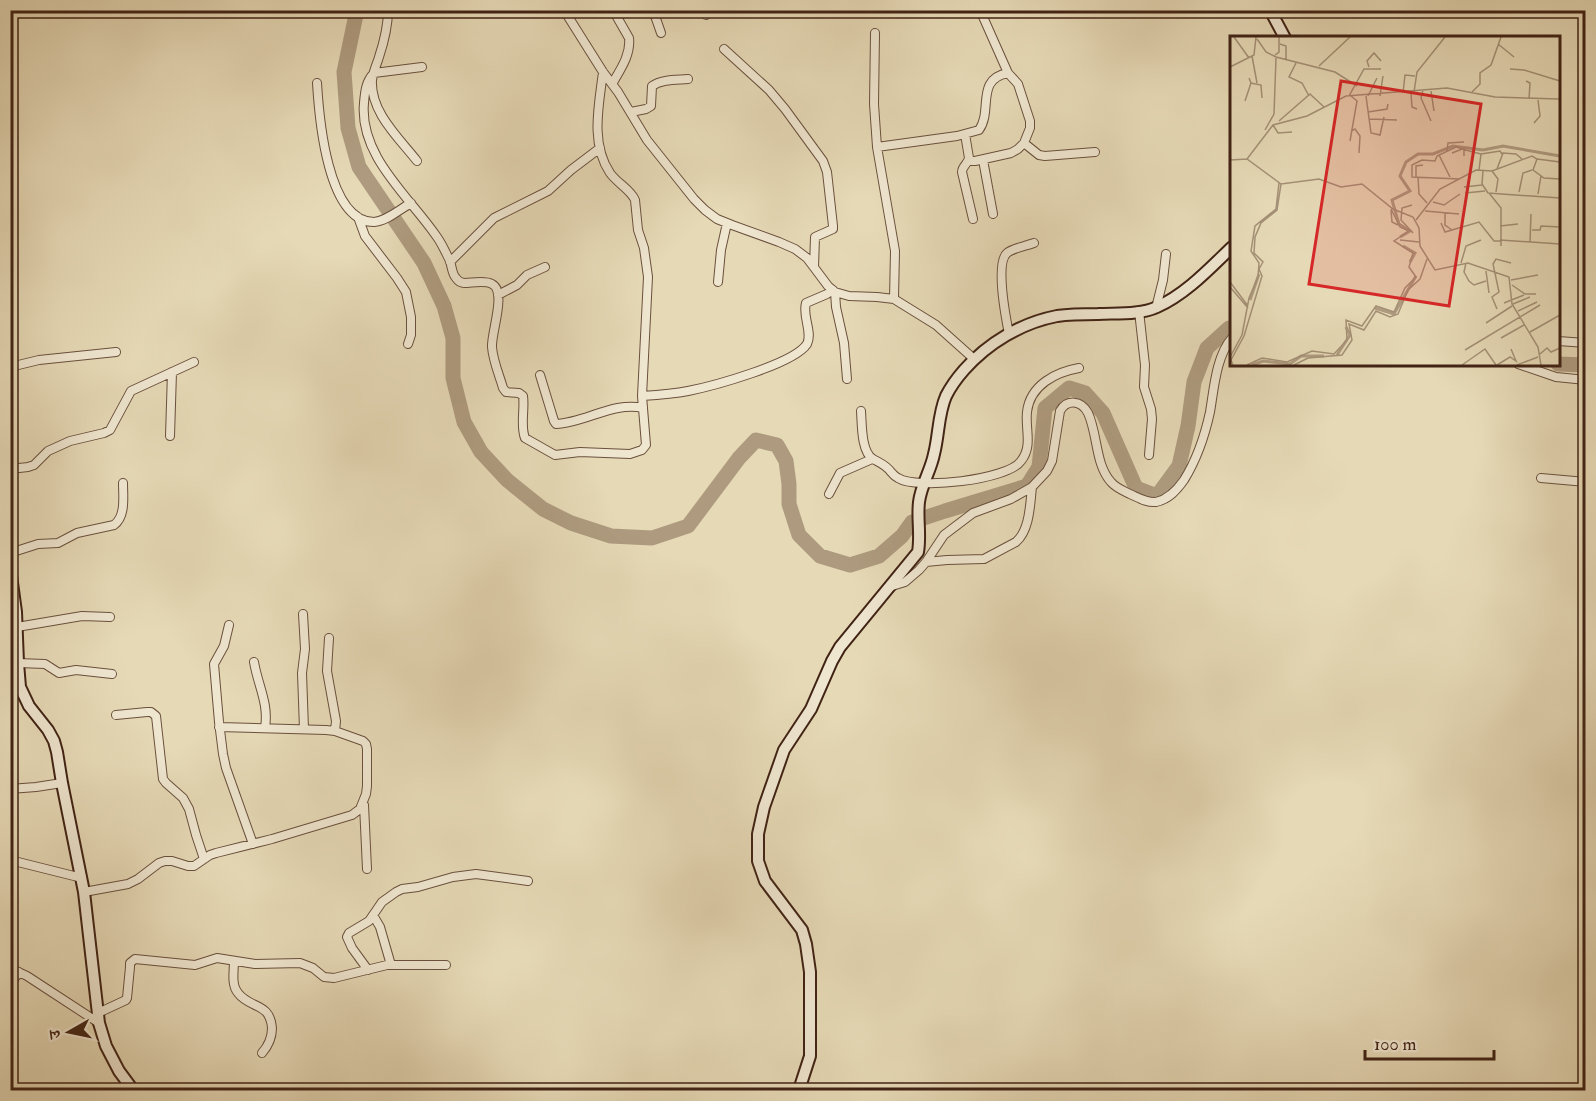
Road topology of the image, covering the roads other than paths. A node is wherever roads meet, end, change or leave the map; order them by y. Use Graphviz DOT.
graph roads {
  1 [pos="388,10"];
  2 [pos="564,10"];
  3 [pos="613,10"];
  4 [pos="653,10"];
  5 [pos="980,10"];
  6 [pos="1270,10"];
  7 [pos="661,33"];
  8 [pos="875,33"];
  9 [pos="1284,36"];
  10 [pos="724,49"];
  11 [pos="422,67"];
  12 [pos="603,72"];
  13 [pos="374,73"];
  14 [pos="1008,73"];
  15 [pos="688,79"];
  16 [pos="317,83"];
  17 [pos="612,84"];
  18 [pos="631,112"];
  19 [pos="965,134"];
  20 [pos="1024,143"];
  21 [pos="877,147"];
  22 [pos="600,148"];
  23 [pos="1095,152"];
  24 [pos="982,160"];
  25 [pos="417,161"];
  26 [pos="968,161"];
  27 [pos="411,203"];
  28 [pos="993,214"];
  29 [pos="358,217"];
  30 [pos="973,219"];
  31 [pos="727,223"];
  32 [pos="1034,243"];
  33 [pos="1230,249"];
  34 [pos="1166,254"];
  35 [pos="450,262"];
  36 [pos="545,267"];
  37 [pos="814,267"];
  38 [pos="718,282"];
  39 [pos="834,291"];
  40 [pos="498,295"];
  41 [pos="894,299"];
  42 [pos="1156,308"];
  43 [pos="1139,311"];
  44 [pos="1009,334"];
  45 [pos="1230,340"];
  46 [pos="1560,341"];
  47 [pos="1586,343"];
  48 [pos="408,344"];
  49 [pos="116,352"];
  50 [pos="974,359"];
  51 [pos="194,362"];
  52 [pos="1524,366"];
  53 [pos="10,367"];
  54 [pos="1079,368"];
  55 [pos="172,372"];
  56 [pos="540,375"];
  57 [pos="847,379"];
  58 [pos="1586,380"];
  59 [pos="642,396"];
  60 [pos="643,408"];
  61 [pos="861,411"];
  62 [pos="170,436"];
  63 [pos="1149,454"];
  64 [pos="872,459"];
  65 [pos="10,469"];
  66 [pos="1541,478"];
  67 [pos="1586,482"];
  68 [pos="123,483"];
  69 [pos="924,484"];
  70 [pos="1032,487"];
  71 [pos="829,494"];
  72 [pos="1586,496"];
  73 [pos="1583,506"];
  74 [pos="10,553"];
  75 [pos="926,562"];
  76 [pos="10,568"];
  77 [pos="888,587"];
  78 [pos="13,612"];
  79 [pos="303,614"];
  80 [pos="110,617"];
  81 [pos="229,625"];
  82 [pos="17,627"];
  83 [pos="330,638"];
  84 [pos="254,662"];
  85 [pos="18,663"];
  86 [pos="112,674"];
  87 [pos="116,715"];
  88 [pos="219,727"];
  89 [pos="265,728"];
  90 [pos="304,729"];
  91 [pos="335,731"];
  92 [pos="62,783"];
  93 [pos="10,789"];
  94 [pos="363,802"];
  95 [pos="253,844"];
  96 [pos="10,860"];
  97 [pos="204,860"];
  98 [pos="367,869"];
  99 [pos="82,878"];
  100 [pos="528,881"];
  101 [pos="84,892"];
  102 [pos="373,915"];
  103 [pos="234,961"];
  104 [pos="392,965"];
  105 [pos="446,965"];
  106 [pos="10,968"];
  107 [pos="368,969"];
  108 [pos="19,972"];
  109 [pos="10,985"];
  110 [pos="99,1018"];
  111 [pos="262,1053"];
  112 [pos="133,1090"];
  113 [pos="799,1090"];
  1 -- 13 [label="street"];
  2 -- 12 [label="street"];
  3 -- 17 [label="street"];
  4 -- 7 [label="street"];
  5 -- 14 [label="street"];
  6 -- 9 [label="main road"];
  8 -- 21 [label="street"];
  10 -- 37 [label="street"];
  11 -- 13 [label="street"];
  12 -- 17 [label="street"];
  12 -- 22 [label="street"];
  13 -- 25 [label="street"];
  13 -- 27 [label="street"];
  14 -- 19 [label="street"];
  14 -- 20 [label="street"];
  15 -- 18 [label="street"];
  16 -- 29 [label="street"];
  17 -- 18 [label="street"];
  18 -- 31 [label="street"];
  19 -- 21 [label="street"];
  19 -- 26 [label="street"];
  20 -- 23 [label="street"];
  20 -- 24 [label="street"];
  21 -- 41 [label="street"];
  22 -- 35 [label="street"];
  22 -- 59 [label="street"];
  24 -- 26 [label="street"];
  24 -- 28 [label="street"];
  26 -- 30 [label="street"];
  27 -- 29 [label="street"];
  27 -- 35 [label="street"];
  29 -- 48 [label="street"];
  31 -- 37 [label="street"];
  31 -- 38 [label="street"];
  32 -- 44 [label="street"];
  33 -- 42 [label="main road"];
  34 -- 42 [label="street"];
  35 -- 40 [label="street"];
  36 -- 40 [label="street"];
  37 -- 39 [label="street"];
  39 -- 41 [label="street"];
  39 -- 57 [label="street"];
  39 -- 59 [label="street"];
  40 -- 60 [label="street"];
  41 -- 50 [label="street"];
  42 -- 43 [label="main road"];
  43 -- 44 [label="main road"];
  43 -- 63 [label="street"];
  44 -- 50 [label="main road"];
  45 -- 70 [label="street"];
  46 -- 47 [label="street"];
  49 -- 53 [label="street"];
  50 -- 69 [label="main road"];
  51 -- 55 [label="street"];
  52 -- 58 [label="street"];
  54 -- 69 [label="street"];
  55 -- 62 [label="street"];
  55 -- 65 [label="street"];
  56 -- 60 [label="street"];
  59 -- 60 [label="street"];
  61 -- 64 [label="street"];
  64 -- 69 [label="street"];
  64 -- 71 [label="street"];
  66 -- 67 [label="street"];
  68 -- 74 [label="street"];
  69 -- 77 [label="main road"];
  70 -- 75 [label="street"];
  70 -- 75 [label="street"];
  72 -- 73 [label="street"];
  75 -- 77 [label="street"];
  76 -- 78 [label="main road"];
  77 -- 113 [label="main road"];
  78 -- 82 [label="main road"];
  79 -- 90 [label="street"];
  80 -- 82 [label="street"];
  81 -- 88 [label="street"];
  82 -- 85 [label="main road"];
  83 -- 91 [label="street"];
  84 -- 89 [label="street"];
  85 -- 86 [label="street"];
  85 -- 92 [label="main road"];
  87 -- 97 [label="street"];
  88 -- 89 [label="street"];
  88 -- 95 [label="street"];
  89 -- 90 [label="street"];
  90 -- 91 [label="street"];
  91 -- 94 [label="street"];
  92 -- 93 [label="street"];
  92 -- 99 [label="main road"];
  94 -- 95 [label="street"];
  94 -- 98 [label="street"];
  95 -- 97 [label="street"];
  96 -- 99 [label="street"];
  97 -- 101 [label="street"];
  99 -- 101 [label="main road"];
  100 -- 102 [label="street"];
  101 -- 110 [label="main road"];
  102 -- 104 [label="street"];
  102 -- 107 [label="street"];
  103 -- 107 [label="street"];
  103 -- 110 [label="street"];
  103 -- 111 [label="street"];
  104 -- 105 [label="street"];
  104 -- 107 [label="street"];
  106 -- 108 [label="street"];
  108 -- 109 [label="street"];
  108 -- 110 [label="street"];
  110 -- 112 [label="main road"];
}
